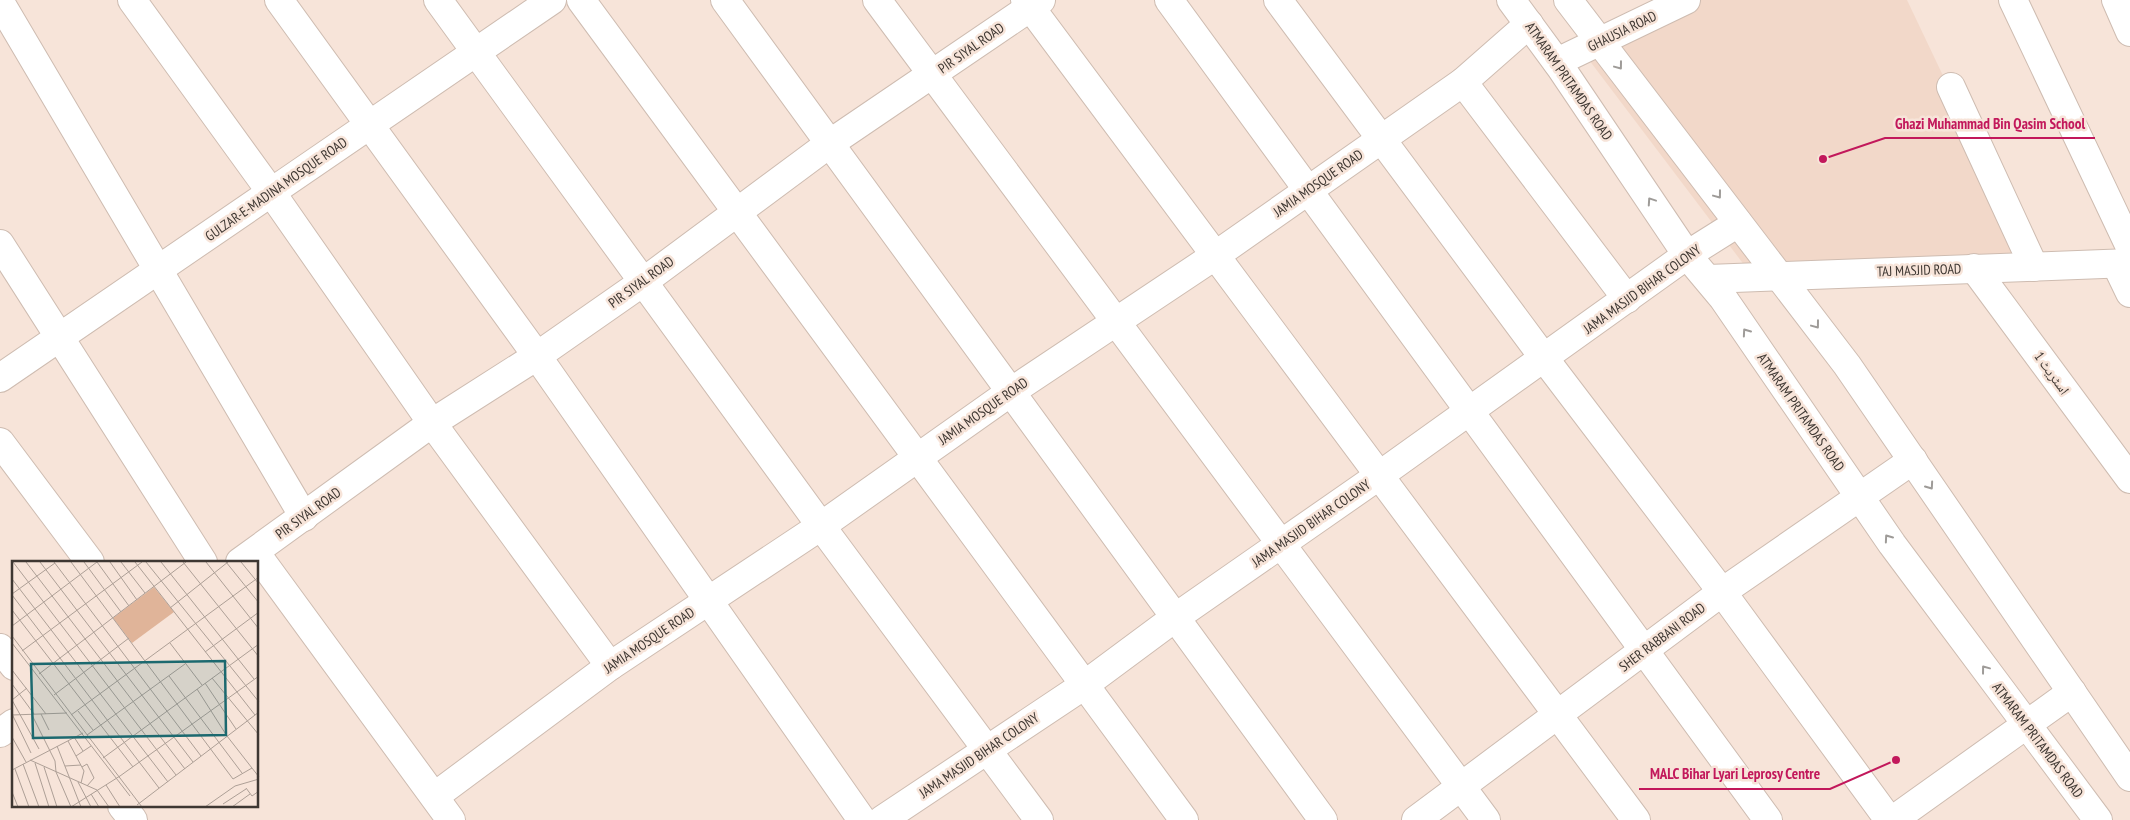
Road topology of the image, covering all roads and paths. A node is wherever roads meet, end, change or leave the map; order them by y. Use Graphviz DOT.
graph roads {
  1 [pos="132,0"];
  2 [pos="279,0"];
  3 [pos="438,0"];
  4 [pos="552,0"];
  5 [pos="582,0"];
  6 [pos="725,0"];
  7 [pos="877,0"];
  8 [pos="1169,0"];
  9 [pos="1278,0"];
  10 [pos="1511,0"];
  11 [pos="1568,0"];
  12 [pos="2013,0"];
  13 [pos="2116,0"];
  14 [pos="1680,1"];
  15 [pos="0,2"];
  16 [pos="1032,2"];
  17 [pos="1529,24"];
  18 [pos="2130,32"];
  19 [pos="1600,41"];
  20 [pos="476,50"];
  21 [pos="1557,62"];
  22 [pos="932,76"];
  23 [pos="1463,82"];
  24 [pos="1951,87"];
  25 [pos="370,124"];
  26 [pos="1382,139"];
  27 [pos="829,144"];
  28 [pos="1308,190"];
  29 [pos="271,192"];
  30 [pos="737,213"];
  31 [pos="1738,223"];
  32 [pos="0,244"];
  33 [pos="1216,255"];
  34 [pos="1687,255"];
  35 [pos="2125,258"];
  36 [pos="2034,267"];
  37 [pos="1974,268"];
  38 [pos="158,270"];
  39 [pos="1779,276"];
  40 [pos="1708,279"];
  41 [pos="643,282"];
  42 [pos="2130,293"];
  43 [pos="1627,300"];
  44 [pos="1115,321"];
  45 [pos="59,338"];
  46 [pos="537,356"];
  47 [pos="1544,358"];
  48 [pos="0,378"];
  49 [pos="1012,391"];
  50 [pos="1470,411"];
  51 [pos="432,423"];
  52 [pos="0,442"];
  53 [pos="917,457"];
  54 [pos="1912,460"];
  55 [pos="1380,474"];
  56 [pos="2130,479"];
  57 [pos="1859,497"];
  58 [pos="304,516"];
  59 [pos="821,526"];
  60 [pos="1281,543"];
  61 [pos="247,557"];
  62 [pos="89,561"];
  63 [pos="202,561"];
  64 [pos="259,572"];
  65 [pos="1722,592"];
  66 [pos="708,601"];
  67 [pos="1176,617"];
  68 [pos="0,648"];
  69 [pos="1646,650"];
  70 [pos="12,663"];
  71 [pos="610,666"];
  72 [pos="1083,686"];
  73 [pos="2072,692"];
  74 [pos="1558,714"];
  75 [pos="12,724"];
  76 [pos="2026,724"];
  77 [pos="0,733"];
  78 [pos="987,749"];
  79 [pos="2130,777"];
  80 [pos="1461,786"];
  81 [pos="435,796"];
  82 [pos="124,808"];
  83 [pos="133,820"];
  84 [pos="452,820"];
  85 [pos="862,820"];
  86 [pos="882,820"];
  87 [pos="1039,820"];
  88 [pos="1184,820"];
  89 [pos="1323,820"];
  90 [pos="1416,820"];
  91 [pos="1486,820"];
  92 [pos="1636,820"];
  93 [pos="1768,820"];
  94 [pos="1891,820"];
  95 [pos="2098,820"];
  1 -- 29 [label="street"];
  2 -- 25 [label="street"];
  3 -- 20 [label="street"];
  4 -- 20 [label="street, GULZAR-E-MADINA MOSQUE ROAD"];
  5 -- 30 [label="street"];
  6 -- 27 [label="street"];
  7 -- 22 [label="street"];
  8 -- 28 [label="street"];
  9 -- 26 [label="street"];
  10 -- 17 [label="street, ATMARAM PRITAMDAS ROAD"];
  11 -- 19 [label="street"];
  12 -- 35 [label="street"];
  13 -- 18 [label="street"];
  14 -- 19 [label="street, GHAUSIA ROAD"];
  15 -- 38 [label="street"];
  16 -- 22 [label="street, PIR SIYAL ROAD"];
  16 -- 33 [label="street"];
  17 -- 21 [label="street, ATMARAM PRITAMDAS ROAD"];
  17 -- 23 [label="street, JAMIA MOSQUE ROAD"];
  19 -- 21 [label="street, GHAUSIA ROAD"];
  19 -- 31 [label="street, one-way"];
  20 -- 25 [label="street, GULZAR-E-MADINA MOSQUE ROAD"];
  20 -- 41 [label="street"];
  34 -- 21 [label="street, ATMARAM PRITAMDAS ROAD, one-way"];
  22 -- 27 [label="street, PIR SIYAL ROAD"];
  22 -- 44 [label="street"];
  23 -- 26 [label="street, JAMIA MOSQUE ROAD"];
  23 -- 43 [label="street"];
  24 -- 36 [label="street"];
  25 -- 29 [label="street, GULZAR-E-MADINA MOSQUE ROAD"];
  25 -- 46 [label="street"];
  26 -- 28 [label="street, JAMIA MOSQUE ROAD"];
  26 -- 47 [label="street"];
  27 -- 30 [label="street, PIR SIYAL ROAD"];
  27 -- 49 [label="street"];
  28 -- 33 [label="street, JAMIA MOSQUE ROAD"];
  28 -- 50 [label="street"];
  29 -- 38 [label="street, GULZAR-E-MADINA MOSQUE ROAD"];
  29 -- 51 [label="street"];
  30 -- 41 [label="street, PIR SIYAL ROAD"];
  30 -- 53 [label="street"];
  31 -- 34 [label="street, JAMA MASJID BIHAR COLONY"];
  31 -- 39 [label="street"];
  32 -- 45 [label="street"];
  33 -- 44 [label="street, JAMIA MOSQUE ROAD"];
  33 -- 55 [label="street"];
  34 -- 40 [label="street, ATMARAM PRITAMDAS ROAD"];
  34 -- 43 [label="street, JAMA MASJID BIHAR COLONY"];
  35 -- 36 [label="street, TAJ MASJID ROAD"];
  35 -- 42 [label="street"];
  36 -- 37 [label="street, TAJ MASJID ROAD"];
  37 -- 39 [label="street, TAJ MASJID ROAD"];
  37 -- 56 [label="street, اسٹریٹ 1"];
  38 -- 45 [label="street, GULZAR-E-MADINA MOSQUE ROAD"];
  38 -- 58 [label="street"];
  39 -- 40 [label="street, TAJ MASJID ROAD"];
  39 -- 54 [label="street, one-way"];
  57 -- 40 [label="street, ATMARAM PRITAMDAS ROAD, one-way"];
  41 -- 46 [label="street, PIR SIYAL ROAD"];
  41 -- 59 [label="street"];
  43 -- 47 [label="street, JAMA MASJID BIHAR COLONY"];
  44 -- 49 [label="street, JAMIA MOSQUE ROAD"];
  44 -- 60 [label="street"];
  45 -- 48 [label="street, GULZAR-E-MADINA MOSQUE ROAD"];
  45 -- 63 [label="street"];
  46 -- 51 [label="street, PIR SIYAL ROAD"];
  46 -- 66 [label="street"];
  47 -- 50 [label="street, JAMA MASJID BIHAR COLONY"];
  47 -- 65 [label="street"];
  49 -- 53 [label="street, JAMIA MOSQUE ROAD"];
  49 -- 67 [label="street"];
  50 -- 55 [label="street, JAMA MASJID BIHAR COLONY"];
  50 -- 69 [label="street"];
  51 -- 58 [label="street, PIR SIYAL ROAD"];
  51 -- 71 [label="street"];
  52 -- 62 [label="street"];
  53 -- 59 [label="street, JAMIA MOSQUE ROAD"];
  53 -- 72 [label="street"];
  54 -- 57 [label="street, SHER RABBANI ROAD"];
  54 -- 73 [label="street, one-way"];
  55 -- 60 [label="street, JAMA MASJID BIHAR COLONY"];
  55 -- 74 [label="street"];
  57 -- 65 [label="street, SHER RABBANI ROAD"];
  76 -- 57 [label="street, ATMARAM PRITAMDAS ROAD, one-way"];
  58 -- 61 [label="street, PIR SIYAL ROAD"];
  59 -- 66 [label="street, JAMIA MOSQUE ROAD"];
  59 -- 78 [label="street"];
  60 -- 67 [label="street, JAMA MASJID BIHAR COLONY"];
  60 -- 80 [label="street"];
  64 -- 81 [label="street"];
  65 -- 69 [label="street, SHER RABBANI ROAD"];
  65 -- 94 [label="street"];
  66 -- 71 [label="street, JAMIA MOSQUE ROAD"];
  66 -- 85 [label="street"];
  67 -- 72 [label="street, JAMA MASJID BIHAR COLONY"];
  67 -- 89 [label="street"];
  68 -- 70 [label="street"];
  69 -- 74 [label="street, SHER RABBANI ROAD"];
  69 -- 93 [label="street"];
  71 -- 81 [label="street, JAMIA MOSQUE ROAD"];
  72 -- 78 [label="street, JAMA MASJID BIHAR COLONY"];
  72 -- 88 [label="street"];
  73 -- 76 [label="street"];
  73 -- 79 [label="street"];
  74 -- 80 [label="street, SHER RABBANI ROAD"];
  74 -- 92 [label="street"];
  75 -- 77 [label="street"];
  76 -- 94 [label="street"];
  76 -- 95 [label="street, ATMARAM PRITAMDAS ROAD"];
  78 -- 86 [label="street, JAMA MASJID BIHAR COLONY"];
  78 -- 87 [label="street"];
  80 -- 90 [label="street, SHER RABBANI ROAD"];
  80 -- 91 [label="street"];
  81 -- 84 [label="street"];
  82 -- 83 [label="street"];
}
